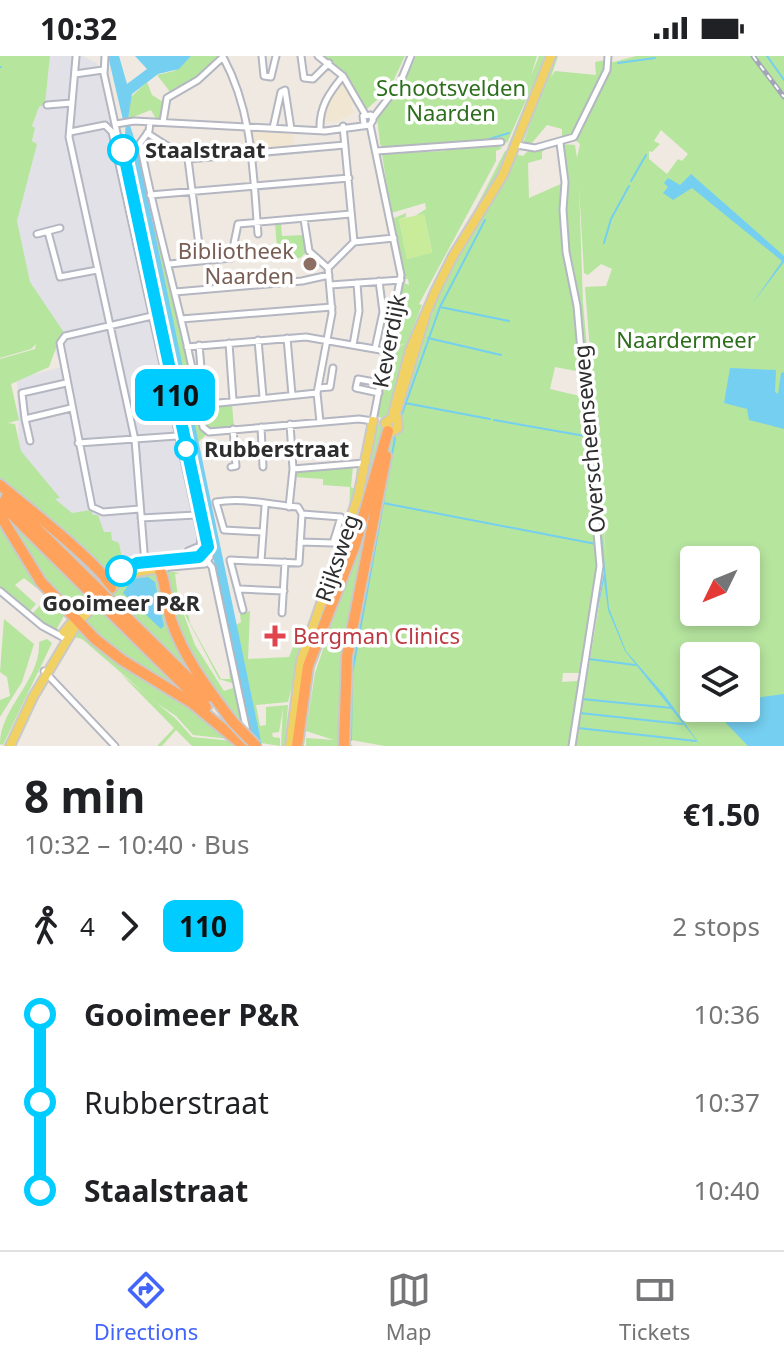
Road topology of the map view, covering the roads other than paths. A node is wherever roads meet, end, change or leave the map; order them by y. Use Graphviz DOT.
graph roads {
  1 [pos="105,56"];
  2 [pos="223,56"];
  3 [pos="262,56"];
  4 [pos="276,56"];
  5 [pos="301,56"];
  6 [pos="318,56"];
  7 [pos="411,56"];
  8 [pos="551,56"];
  9 [pos="608,56"];
  10 [pos="76,57"];
  11 [pos="329,63"];
  12 [pos="103,70"];
  13 [pos="75,74"];
  14 [pos="343,76"];
  15 [pos="72,103"];
  16 [pos="47,105"];
  17 [pos="367,119"];
  18 [pos="150,122"];
  19 [pos="163,122"];
  20 [pos="117,126"];
  21 [pos="248,127"];
  22 [pos="343,127"];
  23 [pos="273,128"];
  24 [pos="291,129"];
  25 [pos="320,130"];
  26 [pos="70,132"];
  27 [pos="147,133"];
  28 [pos="570,139"];
  29 [pos="501,142"];
  30 [pos="560,143"];
  31 [pos="576,144"];
  32 [pos="345,145"];
  33 [pos="517,145"];
  34 [pos="377,151"];
  35 [pos="252,153"];
  36 [pos="188,159"];
  37 [pos="349,178"];
  38 [pos="254,186"];
  39 [pos="191,191"];
  40 [pos="150,195"];
  41 [pos="351,214"];
  42 [pos="304,219"];
  43 [pos="257,222"];
  44 [pos="60,228"];
  45 [pos="48,232"];
  46 [pos="37,234"];
  47 [pos="258,234"];
  48 [pos="394,238"];
  49 [pos="354,242"];
  50 [pos="201,261"];
  51 [pos="169,264"];
  52 [pos="97,270"];
  53 [pos="328,272"];
  54 [pos="401,280"];
  55 [pos="379,281"];
  56 [pos="357,283"];
  57 [pos="330,285"];
  58 [pos="175,292"];
  59 [pos="332,307"];
  60 [pos="154,316"];
  61 [pos="181,319"];
  62 [pos="109,326"];
  63 [pos="287,338"];
  64 [pos="258,340"];
  65 [pos="327,340"];
  66 [pos="229,343"];
  67 [pos="199,345"];
  68 [pos="353,345"];
  69 [pos="187,347"];
  70 [pos="375,349"];
  71 [pos="386,351"];
  72 [pos="333,368"];
  73 [pos="66,383"];
  74 [pos="380,383"];
  75 [pos="317,390"];
  76 [pos="379,393"];
  77 [pos="292,395"];
  78 [pos="263,397"];
  79 [pos="233,400"];
  80 [pos="202,403"];
  81 [pos="71,408"];
  82 [pos="25,419"];
  83 [pos="373,421"];
  84 [pos="320,422"];
  85 [pos="290,424"];
  86 [pos="390,424"];
  87 [pos="261,427"];
  88 [pos="233,429"];
  89 [pos="177,436"];
  90 [pos="135,440"];
  91 [pos="30,441"];
  92 [pos="78,443"];
  93 [pos="292,450"];
  94 [pos="262,453"];
  95 [pos="235,455"];
  96 [pos="207,456"];
  97 [pos="365,463"];
  98 [pos="231,467"];
  99 [pos="263,467"];
  100 [pos="293,469"];
  101 [pos="0,485"];
  102 [pos="0,491"];
  103 [pos="0,503"];
  104 [pos="265,506"];
  105 [pos="289,507"];
  106 [pos="140,509"];
  107 [pos="302,514"];
  108 [pos="0,515"];
  109 [pos="196,515"];
  110 [pos="141,518"];
  111 [pos="262,532"];
  112 [pos="300,542"];
  113 [pos="208,547"];
  114 [pos="203,556"];
  115 [pos="182,561"];
  116 [pos="208,561"];
  117 [pos="261,561"];
  118 [pos="285,562"];
  119 [pos="151,565"];
  120 [pos="110,584"];
  121 [pos="90,586"];
  122 [pos="240,589"];
  123 [pos="0,591"];
  124 [pos="284,591"];
  125 [pos="243,610"];
  126 [pos="282,613"];
  127 [pos="76,620"];
  128 [pos="64,638"];
  129 [pos="43,676"];
  130 [pos="227,726"];
  131 [pos="10,746"];
  132 [pos="115,746"];
  133 [pos="249,746"];
  134 [pos="290,746"];
  135 [pos="297,746"];
  136 [pos="344,746"];
  137 [pos="572,746"];
  1 -- 12 [label="street"];
  2 -- 19 [label="street"];
  2 -- 21 [label="street"];
  3 -- 4 [label="street"];
  5 -- 11 [label="street"];
  6 -- 11 [label="street, Keverdijk"];
  7 -- 17 [label="street"];
  8 -- 33 [label="main road"];
  9 -- 28 [label="street"];
  10 -- 13 [label="street"];
  11 -- 14 [label="street, Keverdijk"];
  12 -- 13 [label="street"];
  12 -- 20 [label="street"];
  13 -- 15 [label="street"];
  14 -- 17 [label="street, Keverdijk"];
  14 -- 25 [label="street"];
  15 -- 16 [label="street"];
  15 -- 26 [label="street"];
  17 -- 22 [label="street"];
  17 -- 34 [label="street, Keverdijk"];
  18 -- 19 [label="street"];
  18 -- 20 [label="street"];
  18 -- 27 [label="street"];
  19 -- 21 [label="street"];
  20 -- 26 [label="street"];
  20 -- 60 [label="street"];
  21 -- 23 [label="street"];
  21 -- 35 [label="street"];
  22 -- 25 [label="street"];
  22 -- 32 [label="street"];
  23 -- 24 [label="street"];
  23 -- 24 [label="street"];
  24 -- 25 [label="street"];
  26 -- 52 [label="street"];
  27 -- 36 [label="street"];
  27 -- 40 [label="street"];
  28 -- 30 [label="street"];
  28 -- 31 [label="street"];
  29 -- 34 [label="street"];
  30 -- 33 [label="street"];
  30 -- 137 [label="street, Overscheenseweg"];
  32 -- 35 [label="street"];
  32 -- 37 [label="street"];
  33 -- 86 [label="main road"];
  34 -- 48 [label="street, Keverdijk"];
  35 -- 36 [label="street"];
  35 -- 38 [label="street"];
  36 -- 39 [label="street"];
  37 -- 38 [label="street"];
  37 -- 41 [label="street"];
  38 -- 39 [label="street"];
  38 -- 43 [label="street"];
  39 -- 40 [label="street"];
  39 -- 50 [label="street"];
  40 -- 51 [label="street"];
  41 -- 42 [label="street"];
  41 -- 49 [label="street"];
  42 -- 43 [label="street"];
  42 -- 53 [label="street"];
  43 -- 47 [label="street"];
  43 -- 50 [label="street"];
  44 -- 45 [label="street"];
  45 -- 46 [label="street"];
  45 -- 52 [label="street"];
  48 -- 49 [label="street"];
  48 -- 54 [label="street, Keverdijk"];
  49 -- 53 [label="street"];
  50 -- 51 [label="street"];
  51 -- 58 [label="street"];
  52 -- 62 [label="street"];
  53 -- 57 [label="street"];
  53 -- 58 [label="street"];
  54 -- 55 [label="street"];
  54 -- 71 [label="street, Keverdijk"];
  55 -- 56 [label="street"];
  55 -- 70 [label="street"];
  56 -- 57 [label="street"];
  56 -- 68 [label="street"];
  57 -- 59 [label="street"];
  58 -- 61 [label="street"];
  59 -- 61 [label="street"];
  59 -- 65 [label="street"];
  60 -- 62 [label="street"];
  60 -- 89 [label="street"];
  60 -- 113 [label="street"];
  61 -- 69 [label="street"];
  62 -- 73 [label="street"];
  62 -- 90 [label="street"];
  63 -- 64 [label="street"];
  63 -- 65 [label="street"];
  63 -- 77 [label="street"];
  64 -- 66 [label="street"];
  64 -- 78 [label="street"];
  65 -- 68 [label="street"];
  65 -- 75 [label="street"];
  66 -- 67 [label="street"];
  66 -- 79 [label="street"];
  67 -- 69 [label="street"];
  67 -- 80 [label="street"];
  68 -- 70 [label="street"];
  69 -- 80 [label="street"];
  70 -- 71 [label="street"];
  71 -- 74 [label="street, Keverdijk"];
  72 -- 75 [label="street"];
  73 -- 81 [label="street"];
  73 -- 82 [label="street"];
  74 -- 76 [label="street, Keverdijk"];
  74 -- 76 [label="street"];
  75 -- 77 [label="street"];
  75 -- 84 [label="street"];
  76 -- 83 [label="street, Keverdijk"];
  77 -- 78 [label="street"];
  78 -- 79 [label="street"];
  79 -- 80 [label="street"];
  80 -- 88 [label="street"];
  81 -- 82 [label="street"];
  81 -- 92 [label="street"];
  82 -- 91 [label="street"];
  83 -- 84 [label="street"];
  83 -- 86 [label="main road"];
  83 -- 97 [label="main road, Keverdijk"];
  84 -- 85 [label="street"];
  85 -- 87 [label="street"];
  85 -- 93 [label="street"];
  86 -- 135 [label="highway"];
  86 -- 136 [label="highway"];
  87 -- 88 [label="street"];
  87 -- 94 [label="street"];
  88 -- 95 [label="street"];
  89 -- 90 [label="street"];
  89 -- 109 [label="street"];
  90 -- 92 [label="street"];
  90 -- 106 [label="street"];
  92 -- 106 [label="street"];
  93 -- 94 [label="street"];
  93 -- 100 [label="street"];
  94 -- 95 [label="street"];
  94 -- 99 [label="street"];
  95 -- 96 [label="street"];
  95 -- 98 [label="street"];
  97 -- 100 [label="street"];
  97 -- 134 [label="main road, Rijksweg"];
  100 -- 105 [label="street"];
  101 -- 120 [label="highway"];
  102 -- 121 [label="highway"];
  103 -- 121 [label="highway"];
  104 -- 105 [label="street"];
  104 -- 111 [label="street"];
  104 -- 111 [label="street"];
  105 -- 107 [label="street"];
  106 -- 110 [label="street"];
  107 -- 112 [label="street"];
  107 -- 112 [label="street"];
  108 -- 127 [label="highway"];
  109 -- 110 [label="street"];
  109 -- 115 [label="street"];
  110 -- 119 [label="street"];
  111 -- 117 [label="street"];
  112 -- 118 [label="street"];
  113 -- 114 [label="street"];
  113 -- 116 [label="street"];
  114 -- 115 [label="street"];
  114 -- 116 [label="street"];
  115 -- 116 [label="street"];
  115 -- 119 [label="street"];
  116 -- 133 [label="street"];
  117 -- 118 [label="street"];
  117 -- 122 [label="street"];
  118 -- 124 [label="street"];
  119 -- 120 [label="main road"];
  119 -- 130 [label="highway"];
  120 -- 127 [label="main road"];
  121 -- 130 [label="highway, bridge"];
  122 -- 124 [label="street"];
  122 -- 125 [label="street"];
  123 -- 128 [label="street"];
  124 -- 126 [label="street"];
  127 -- 128 [label="main road"];
  127 -- 130 [label="highway"];
  128 -- 129 [label="main road"];
  129 -- 131 [label="main road"];
  129 -- 132 [label="street"];
  130 -- 133 [label="highway, bridge"];
}
